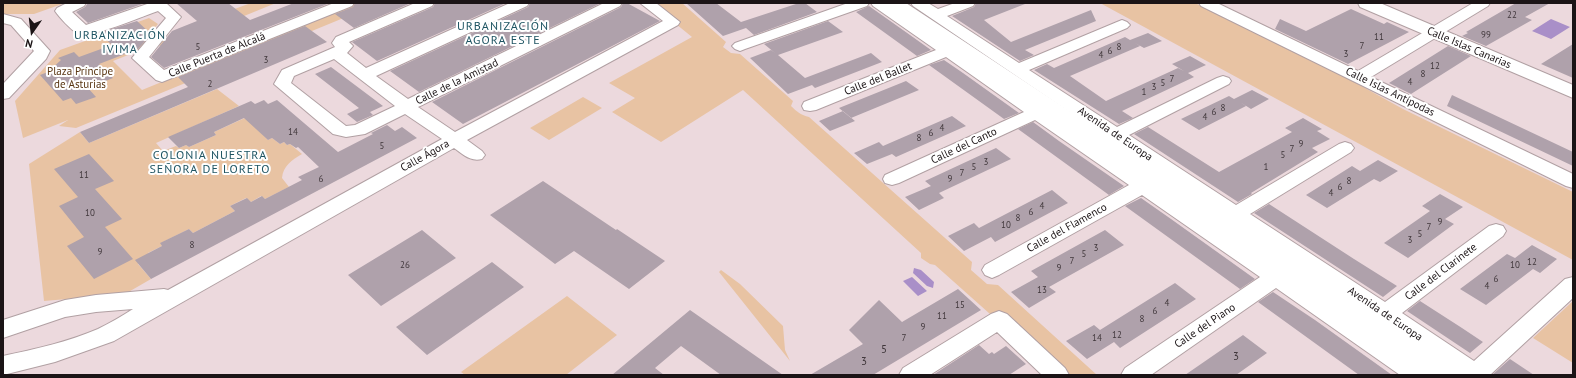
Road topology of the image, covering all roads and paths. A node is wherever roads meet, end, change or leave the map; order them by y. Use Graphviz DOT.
graph roads {
  1 [pos="78,3"];
  2 [pos="180,3"];
  3 [pos="347,3"];
  4 [pos="427,3"];
  5 [pos="522,3"];
  6 [pos="615,3"];
  7 [pos="647,3"];
  8 [pos="862,3"];
  9 [pos="878,3"];
  10 [pos="968,3"];
  11 [pos="1206,3"];
  12 [pos="1366,3"];
  13 [pos="1483,3"];
  14 [pos="160,6"];
  15 [pos="908,11"];
  16 [pos="936,15"];
  17 [pos="3,18"];
  18 [pos="1122,25"];
  19 [pos="1434,32"];
  20 [pos="948,44"];
  21 [pos="981,44"];
  22 [pos="740,46"];
  23 [pos="335,52"];
  24 [pos="982,74"];
  25 [pos="1013,74"];
  26 [pos="364,75"];
  27 [pos="1359,77"];
  28 [pos="1223,81"];
  29 [pos="1573,92"];
  30 [pos="3,94"];
  31 [pos="810,106"];
  32 [pos="1049,106"];
  33 [pos="407,107"];
  34 [pos="1115,135"];
  35 [pos="454,140"];
  36 [pos="1345,148"];
  37 [pos="476,155"];
  38 [pos="1174,173"];
  39 [pos="1141,177"];
  40 [pos="892,179"];
  41 [pos="1573,182"];
  42 [pos="1236,224"];
  43 [pos="1203,227"];
  44 [pos="1496,231"];
  45 [pos="1293,253"];
  46 [pos="992,270"];
  47 [pos="1276,277"];
  48 [pos="1304,278"];
  49 [pos="1573,284"];
  50 [pos="179,294"];
  51 [pos="106,302"];
  52 [pos="1354,312"];
  53 [pos="1385,314"];
  54 [pos="3,329"];
  55 [pos="106,335"];
  56 [pos="1368,341"];
  57 [pos="3,366"];
  58 [pos="1476,374"];
  59 [pos="911,375"];
  60 [pos="1057,375"];
  61 [pos="1133,375"];
  62 [pos="1418,375"];
  63 [pos="1447,375"];
  1 -- 14 [label="street"];
  2 -- 14 [label="street"];
  3 -- 14 [label="street, Calle Puerta de Alcalá"];
  4 -- 23 [label="street"];
  5 -- 26 [label="street"];
  6 -- 33 [label="street, Calle de la Amistad"];
  7 -- 35 [label="street, Calle Ágora"];
  8 -- 22 [label="street"];
  9 -- 15 [label="street, Avenida de Europa"];
  10 -- 16 [label="street"];
  11 -- 27 [label="street, Calle Islas Antípodas"];
  12 -- 19 [label="street, Calle Islas Canarias"];
  13 -- 19 [label="street"];
  15 -- 16 [label="street, Avenida de Europa"];
  15 -- 20 [label="street, Avenida de Europa"];
  16 -- 21 [label="street, Avenida de Europa"];
  17 -- 30 [label="street"];
  18 -- 25 [label="street"];
  19 -- 27 [label="street"];
  19 -- 29 [label="street, Calle Islas Canarias"];
  20 -- 21 [label="street, Avenida de Europa"];
  20 -- 24 [label="street, Avenida de Europa"];
  20 -- 25 [label="street, Avenida de Europa"];
  20 -- 31 [label="street, Calle del Ballet"];
  21 -- 25 [label="street, Avenida de Europa"];
  23 -- 26 [label="street"];
  23 -- 33 [label="street, Calle de la Amistad"];
  24 -- 25 [label="street, Avenida de Europa"];
  24 -- 32 [label="street, Avenida de Europa"];
  25 -- 32 [label="street, Avenida de Europa"];
  26 -- 33 [label="street"];
  27 -- 41 [label="street, Calle Islas Antípodas"];
  28 -- 34 [label="street"];
  32 -- 34 [label="street, Avenida de Europa"];
  32 -- 39 [label="street, Avenida de Europa"];
  32 -- 40 [label="street, Calle del Canto"];
  33 -- 35 [label="street"];
  34 -- 38 [label="street, Avenida de Europa"];
  35 -- 37 [label="street"];
  35 -- 50 [label="street, Calle Ágora"];
  36 -- 42 [label="street"];
  38 -- 39 [label="street, Avenida de Europa"];
  38 -- 42 [label="street, Avenida de Europa"];
  39 -- 42 [label="street, Avenida de Europa"];
  39 -- 43 [label="street, Avenida de Europa"];
  39 -- 46 [label="street, Calle del Flamenco"];
  42 -- 43 [label="street, Avenida de Europa"];
  42 -- 45 [label="street, Avenida de Europa"];
  42 -- 48 [label="street, Avenida de Europa"];
  43 -- 47 [label="street, Avenida de Europa"];
  44 -- 53 [label="street, Calle del Clarinete"];
  45 -- 48 [label="street"];
  45 -- 53 [label="street, Avenida de Europa"];
  47 -- 56 [label="street, Avenida de Europa"];
  47 -- 61 [label="street, Calle del Piano"];
  48 -- 52 [label="street, Avenida de Europa"];
  49 -- 58 [label="street"];
  50 -- 51 [label="street, Calle Ágora"];
  50 -- 55 [label="street, Calle Ágora"];
  51 -- 54 [label="street, Calle Ágora"];
  51 -- 55 [label="street, Calle Ágora"];
  52 -- 56 [label="street, Avenida de Europa"];
  52 -- 63 [label="street, Avenida de Europa"];
  53 -- 58 [label="street, Avenida de Europa"];
  55 -- 57 [label="street, Calle Ágora"];
  56 -- 62 [label="street, Avenida de Europa"];
  59 -- 60 [label="street"];
}
